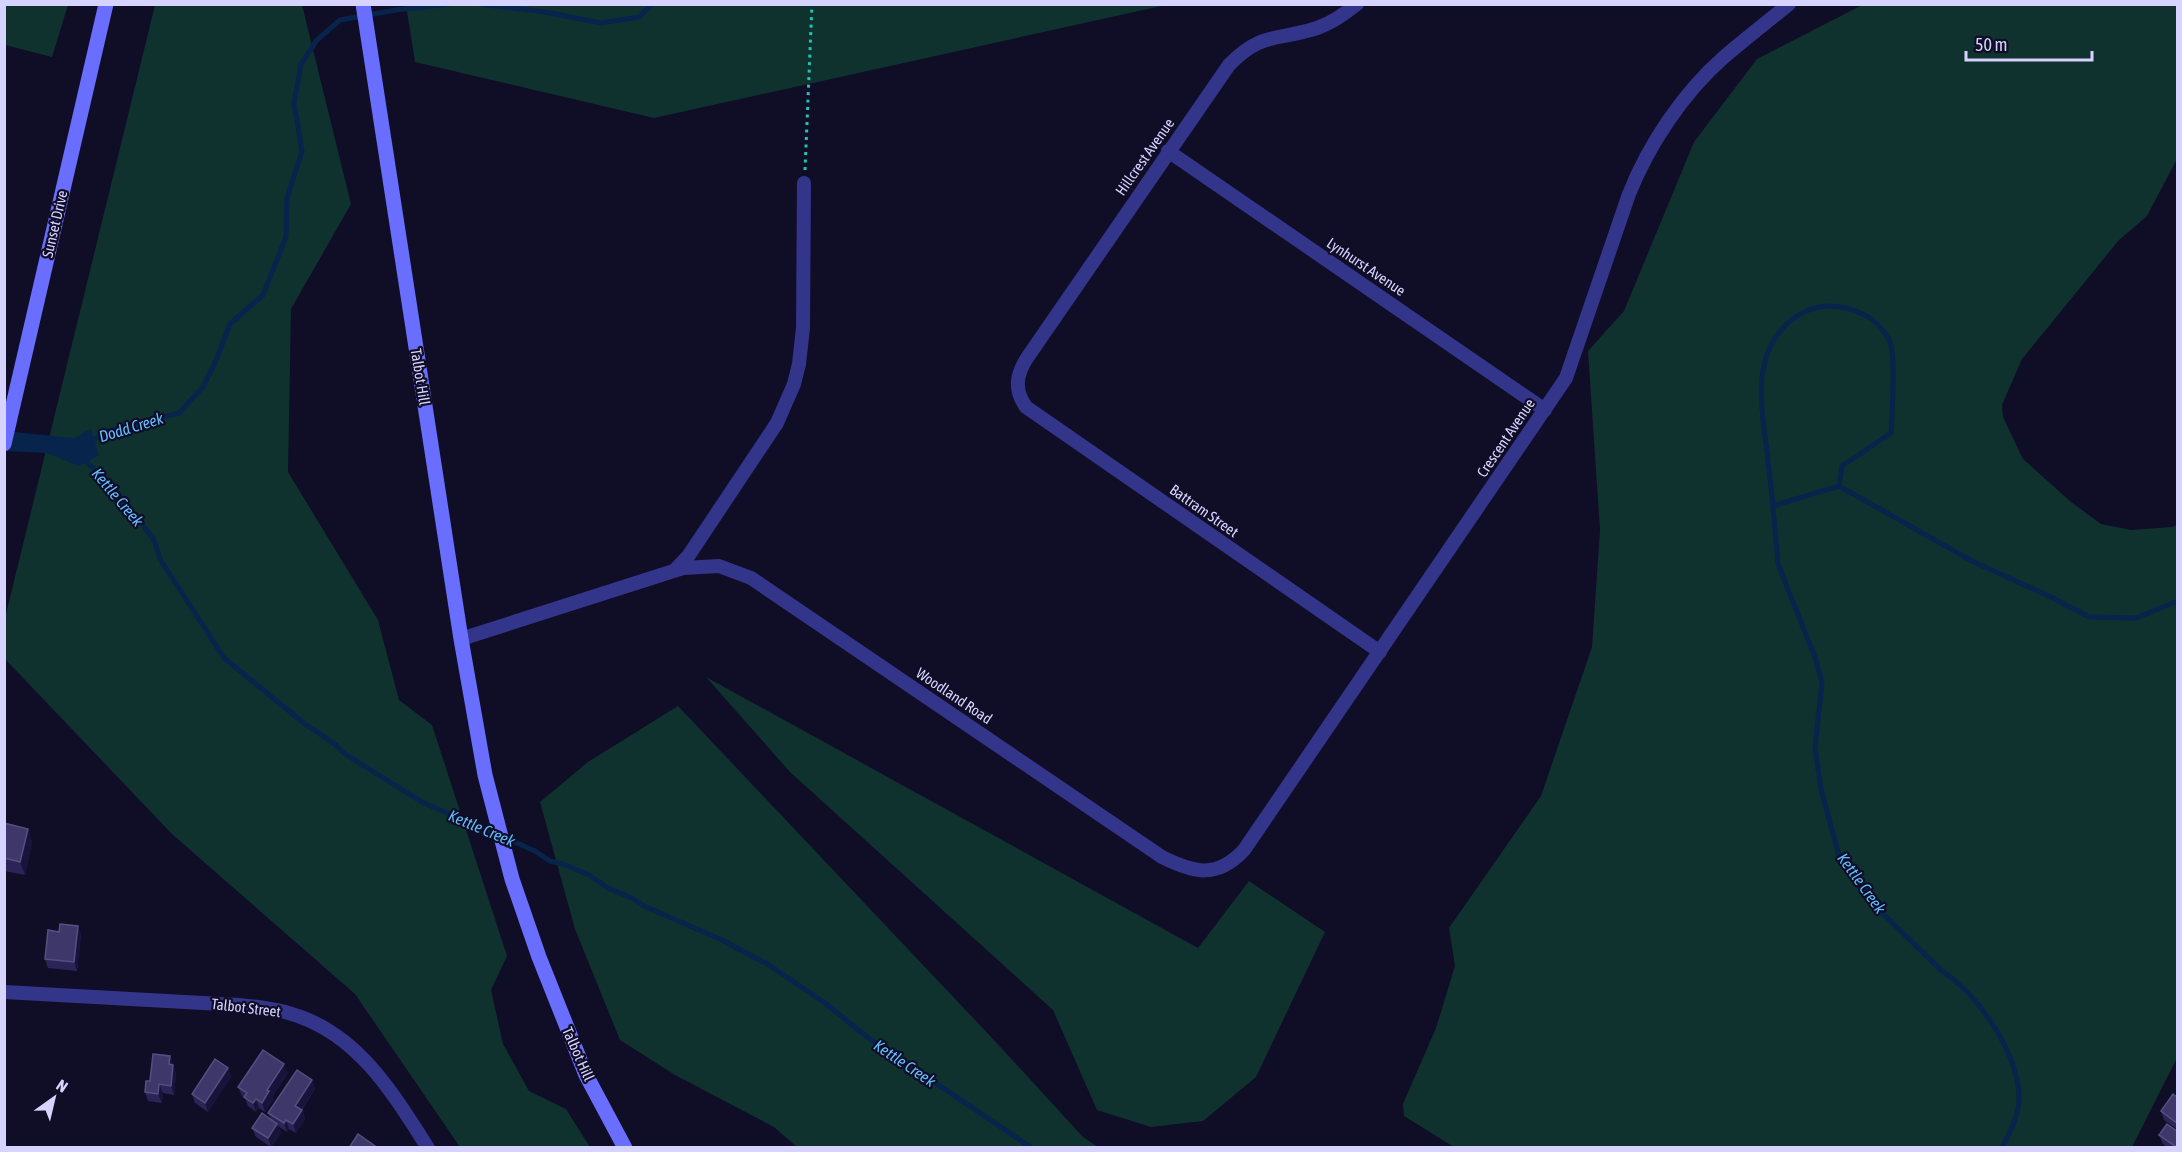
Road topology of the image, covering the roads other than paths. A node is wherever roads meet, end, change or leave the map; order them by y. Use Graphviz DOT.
graph roads {
  1 [pos="106,4"];
  2 [pos="363,4"];
  3 [pos="1357,4"];
  4 [pos="1789,4"];
  5 [pos="1168,151"];
  6 [pos="804,183"];
  7 [pos="1017,391"];
  8 [pos="1545,410"];
  9 [pos="4,444"];
  10 [pos="675,570"];
  11 [pos="461,639"];
  12 [pos="1380,652"];
  13 [pos="1208,871"];
  14 [pos="4,992"];
  15 [pos="428,1148"];
  16 [pos="625,1148"];
  1 -- 9 [label="main road, Sunset Drive"];
  2 -- 11 [label="main road, Talbot Hill"];
  3 -- 5 [label="street, Hillcrest Avenue"];
  4 -- 8 [label="street, Crescent Avenue"];
  5 -- 7 [label="street, Hillcrest Avenue"];
  5 -- 8 [label="street, Lynhurst Avenue"];
  6 -- 10 [label="street"];
  7 -- 12 [label="street, Battram Street"];
  8 -- 12 [label="street, Crescent Avenue"];
  10 -- 11 [label="street, Woodland Road"];
  10 -- 13 [label="street, Woodland Road"];
  11 -- 16 [label="main road, Talbot Hill"];
  12 -- 13 [label="street, Crescent Avenue"];
  14 -- 15 [label="street, Talbot Street"];
}
